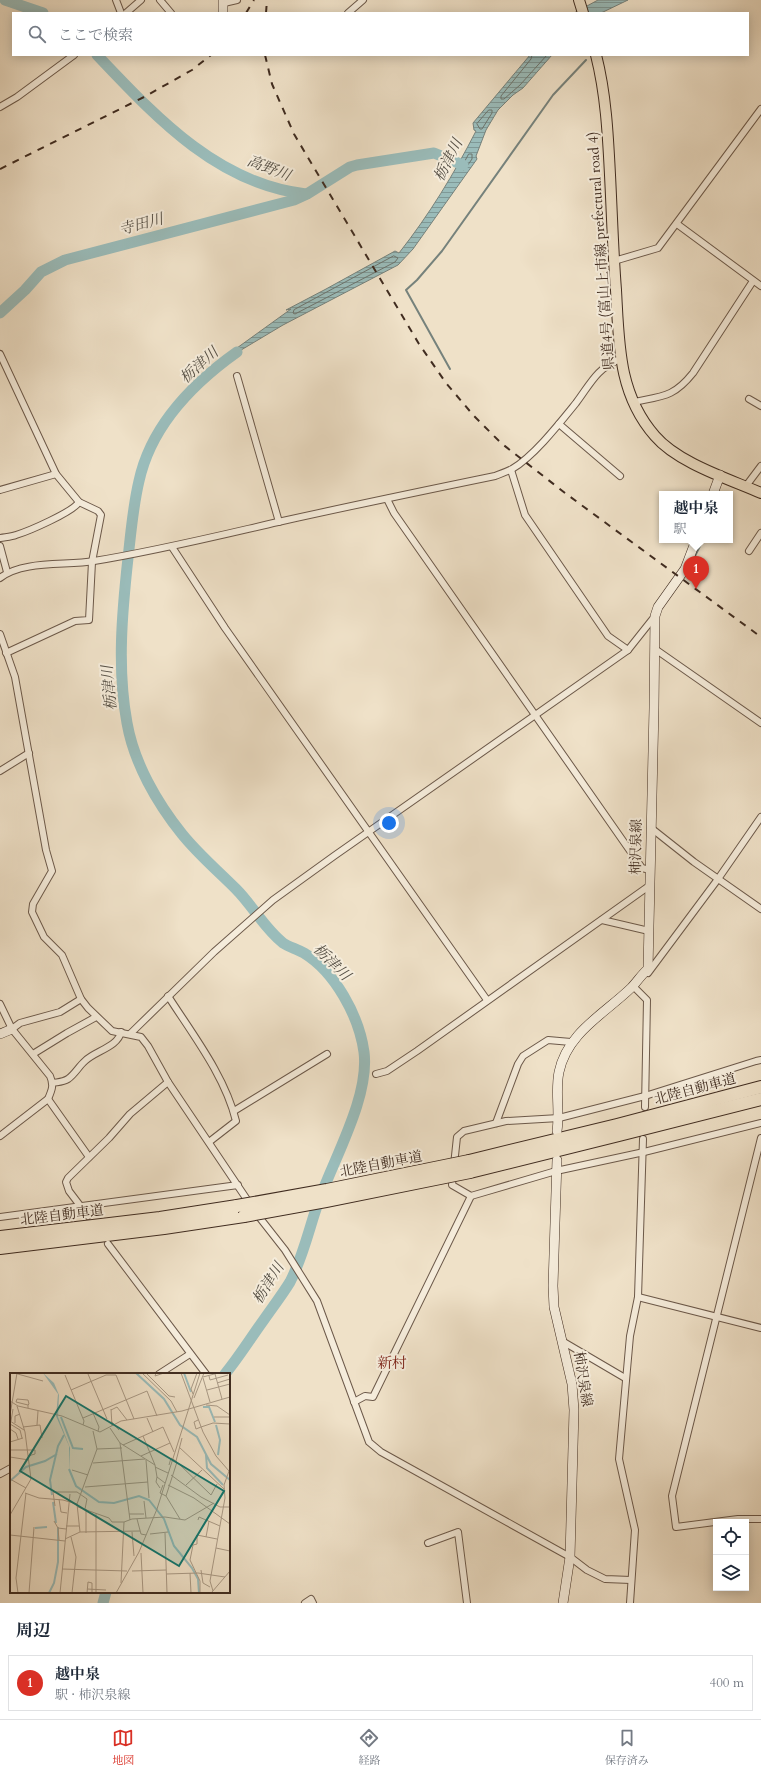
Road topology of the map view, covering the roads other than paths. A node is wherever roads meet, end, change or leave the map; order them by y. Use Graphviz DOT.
graph roads {
  1 [pos="116,0"];
  2 [pos="141,0"];
  3 [pos="160,0"];
  4 [pos="237,0"];
  5 [pos="363,0"];
  6 [pos="579,0"];
  7 [pos="223,7"];
  8 [pos="121,12"];
  9 [pos="127,12"];
  10 [pos="171,12"];
  11 [pos="349,12"];
  12 [pos="583,12"];
  13 [pos="73,56"];
  14 [pos="596,56"];
  15 [pos="0,106"];
  16 [pos="761,109"];
  17 [pos="677,224"];
  18 [pos="614,262"];
  19 [pos="753,281"];
  20 [pos="761,286"];
  21 [pos="0,354"];
  22 [pos="620,358"];
  23 [pos="237,376"];
  24 [pos="749,399"];
  25 [pos="634,402"];
  26 [pos="761,406"];
  27 [pos="559,424"];
  28 [pos="761,466"];
  29 [pos="511,470"];
  30 [pos="56,474"];
  31 [pos="620,476"];
  32 [pos="720,476"];
  33 [pos="746,486"];
  34 [pos="0,490"];
  35 [pos="714,491"];
  36 [pos="761,493"];
  37 [pos="387,499"];
  38 [pos="79,502"];
  39 [pos="279,522"];
  40 [pos="761,533"];
  41 [pos="0,538"];
  42 [pos="695,543"];
  43 [pos="0,546"];
  44 [pos="172,547"];
  45 [pos="749,551"];
  46 [pos="92,562"];
  47 [pos="7,572"];
  48 [pos="0,578"];
  49 [pos="655,616"];
  50 [pos="0,634"];
  51 [pos="655,649"];
  52 [pos="628,650"];
  53 [pos="6,655"];
  54 [pos="0,660"];
  55 [pos="535,717"];
  56 [pos="761,723"];
  57 [pos="29,753"];
  58 [pos="0,771"];
  59 [pos="761,817"];
  60 [pos="651,828"];
  61 [pos="369,832"];
  62 [pos="650,870"];
  63 [pos="718,879"];
  64 [pos="649,886"];
  65 [pos="761,909"];
  66 [pos="602,920"];
  67 [pos="648,931"];
  68 [pos="642,974"];
  69 [pos="633,986"];
  70 [pos="168,996"];
  71 [pos="81,1000"];
  72 [pos="487,1000"];
  73 [pos="0,1004"];
  74 [pos="96,1017"];
  75 [pos="12,1029"];
  76 [pos="121,1032"];
  77 [pos="0,1034"];
  78 [pos="130,1034"];
  79 [pos="571,1042"];
  80 [pos="33,1054"];
  81 [pos="327,1054"];
  82 [pos="761,1060"];
  83 [pos="376,1074"];
  84 [pos="168,1082"];
  85 [pos="53,1083"];
  86 [pos="761,1087"];
  87 [pos="645,1096"];
  88 [pos="48,1098"];
  89 [pos="761,1099"];
  90 [pos="645,1108"];
  91 [pos="234,1111"];
  92 [pos="559,1118"];
  93 [pos="496,1123"];
  94 [pos="761,1123"];
  95 [pos="557,1131"];
  96 [pos="0,1136"];
  97 [pos="761,1138"];
  98 [pos="643,1139"];
  99 [pos="208,1142"];
  100 [pos="644,1152"];
  101 [pos="89,1157"];
  102 [pos="557,1160"];
  103 [pos="470,1166"];
  104 [pos="556,1171"];
  105 [pos="238,1185"];
  106 [pos="471,1196"];
  107 [pos="82,1207"];
  108 [pos="241,1211"];
  109 [pos="88,1216"];
  110 [pos="0,1217"];
  111 [pos="0,1237"];
  112 [pos="108,1244"];
  113 [pos="0,1248"];
  114 [pos="638,1297"];
  115 [pos="716,1317"];
  116 [pos="761,1328"];
  117 [pos="562,1341"];
  118 [pos="190,1354"];
  119 [pos="161,1373"];
  120 [pos="205,1373"];
  121 [pos="625,1378"];
  122 [pos="354,1402"];
  123 [pos="10,1469"];
  124 [pos="0,1474"];
  125 [pos="761,1519"];
  126 [pos="428,1543"];
  127 [pos="570,1557"];
  128 [pos="631,1580"];
  129 [pos="305,1603"];
  130 [pos="313,1603"];
  131 [pos="467,1603"];
  132 [pos="563,1603"];
  133 [pos="630,1603"];
  1 -- 8 [label="street"];
  2 -- 9 [label="street"];
  3 -- 10 [label="street"];
  4 -- 7 [label="street"];
  5 -- 11 [label="street"];
  6 -- 12 [label="main road"];
  13 -- 15 [label="street"];
  14 -- 18 [label="main road, 県道4号 (富山上市線 prefectural road 4)"];
  16 -- 17 [label="street"];
  17 -- 18 [label="street"];
  17 -- 19 [label="street"];
  18 -- 22 [label="main road, 県道4号 (富山上市線 prefectural road 4)"];
  19 -- 20 [label="street"];
  19 -- 25 [label="street"];
  21 -- 30 [label="street"];
  22 -- 25 [label="main road, 県道4号 (富山上市線 prefectural road 4)"];
  22 -- 27 [label="street"];
  23 -- 39 [label="street"];
  24 -- 26 [label="street"];
  25 -- 32 [label="main road, 県道4号 (富山上市線 prefectural road 4)"];
  27 -- 29 [label="street"];
  27 -- 31 [label="street"];
  28 -- 33 [label="street"];
  29 -- 37 [label="street"];
  29 -- 52 [label="street"];
  30 -- 34 [label="street"];
  30 -- 38 [label="street"];
  32 -- 33 [label="main road, 県道4号 (富山上市線 prefectural road 4)"];
  32 -- 35 [label="main road"];
  33 -- 36 [label="main road, 県道4号 (富山上市線 prefectural road 4)"];
  37 -- 39 [label="street"];
  37 -- 55 [label="street"];
  38 -- 41 [label="street"];
  38 -- 46 [label="street"];
  39 -- 44 [label="street"];
  40 -- 45 [label="street"];
  42 -- 49 [label="main road, 柿沢泉線"];
  43 -- 47 [label="street"];
  44 -- 46 [label="street"];
  44 -- 61 [label="street"];
  46 -- 47 [label="street"];
  46 -- 53 [label="street"];
  47 -- 48 [label="street"];
  49 -- 51 [label="main road, 柿沢泉線"];
  49 -- 52 [label="street"];
  50 -- 53 [label="street"];
  51 -- 56 [label="street"];
  51 -- 60 [label="main road, 柿沢泉線"];
  52 -- 55 [label="street"];
  53 -- 54 [label="street"];
  53 -- 57 [label="street"];
  55 -- 61 [label="street"];
  55 -- 62 [label="street"];
  57 -- 58 [label="street"];
  57 -- 71 [label="street"];
  59 -- 63 [label="street"];
  60 -- 62 [label="main road, 柿沢泉線"];
  60 -- 63 [label="street"];
  61 -- 70 [label="street"];
  61 -- 72 [label="street"];
  62 -- 64 [label="main road, 柿沢泉線"];
  63 -- 65 [label="street"];
  63 -- 68 [label="street"];
  64 -- 66 [label="street"];
  64 -- 67 [label="main road, 柿沢泉線"];
  66 -- 67 [label="street"];
  66 -- 72 [label="street"];
  67 -- 68 [label="main road, 柿沢泉線"];
  68 -- 69 [label="main road, 柿沢泉線"];
  69 -- 79 [label="main road, 柿沢泉線"];
  69 -- 87 [label="street"];
  70 -- 78 [label="street"];
  70 -- 91 [label="street"];
  71 -- 74 [label="street"];
  71 -- 75 [label="street"];
  72 -- 83 [label="street"];
  73 -- 75 [label="street"];
  74 -- 76 [label="street"];
  74 -- 80 [label="street"];
  75 -- 77 [label="main road"];
  75 -- 80 [label="street"];
  76 -- 78 [label="street"];
  76 -- 85 [label="street"];
  78 -- 84 [label="street"];
  79 -- 92 [label="main road, 柿沢泉線"];
  79 -- 93 [label="street"];
  80 -- 85 [label="street"];
  81 -- 91 [label="street"];
  82 -- 87 [label="street"];
  84 -- 99 [label="street"];
  84 -- 101 [label="street"];
  85 -- 88 [label="street"];
  86 -- 103 [label="highway, 北陸自動車道"];
  87 -- 90 [label="street"];
  87 -- 92 [label="street"];
  88 -- 96 [label="street"];
  88 -- 101 [label="street"];
  89 -- 103 [label="highway, 北陸自動車道"];
  91 -- 99 [label="street"];
  92 -- 93 [label="street"];
  92 -- 95 [label="main road, 柿沢泉線"];
  93 -- 106 [label="street"];
  94 -- 100 [label="street"];
  97 -- 115 [label="street"];
  98 -- 100 [label="street"];
  99 -- 105 [label="street"];
  100 -- 104 [label="street"];
  100 -- 114 [label="street"];
  101 -- 107 [label="street"];
  102 -- 104 [label="main road, 柿沢泉線"];
  103 -- 108 [label="highway, 北陸自動車道, bridge"];
  104 -- 106 [label="street"];
  104 -- 117 [label="main road, 柿沢泉線"];
  105 -- 107 [label="street"];
  105 -- 122 [label="street"];
  106 -- 122 [label="street"];
  107 -- 109 [label="street"];
  107 -- 110 [label="street"];
  108 -- 111 [label="highway, 北陸自動車道"];
  108 -- 113 [label="highway, 北陸自動車道"];
  112 -- 118 [label="street"];
  114 -- 115 [label="street"];
  114 -- 121 [label="street"];
  115 -- 116 [label="street"];
  115 -- 125 [label="street"];
  117 -- 121 [label="street"];
  117 -- 127 [label="main road, 柿沢泉線"];
  118 -- 119 [label="street"];
  118 -- 120 [label="street"];
  121 -- 128 [label="street"];
  122 -- 127 [label="street"];
  123 -- 124 [label="street"];
  126 -- 131 [label="street"];
  127 -- 128 [label="street"];
  127 -- 132 [label="main road, 柿沢泉線"];
  128 -- 133 [label="street"];
  129 -- 130 [label="street"];
}
